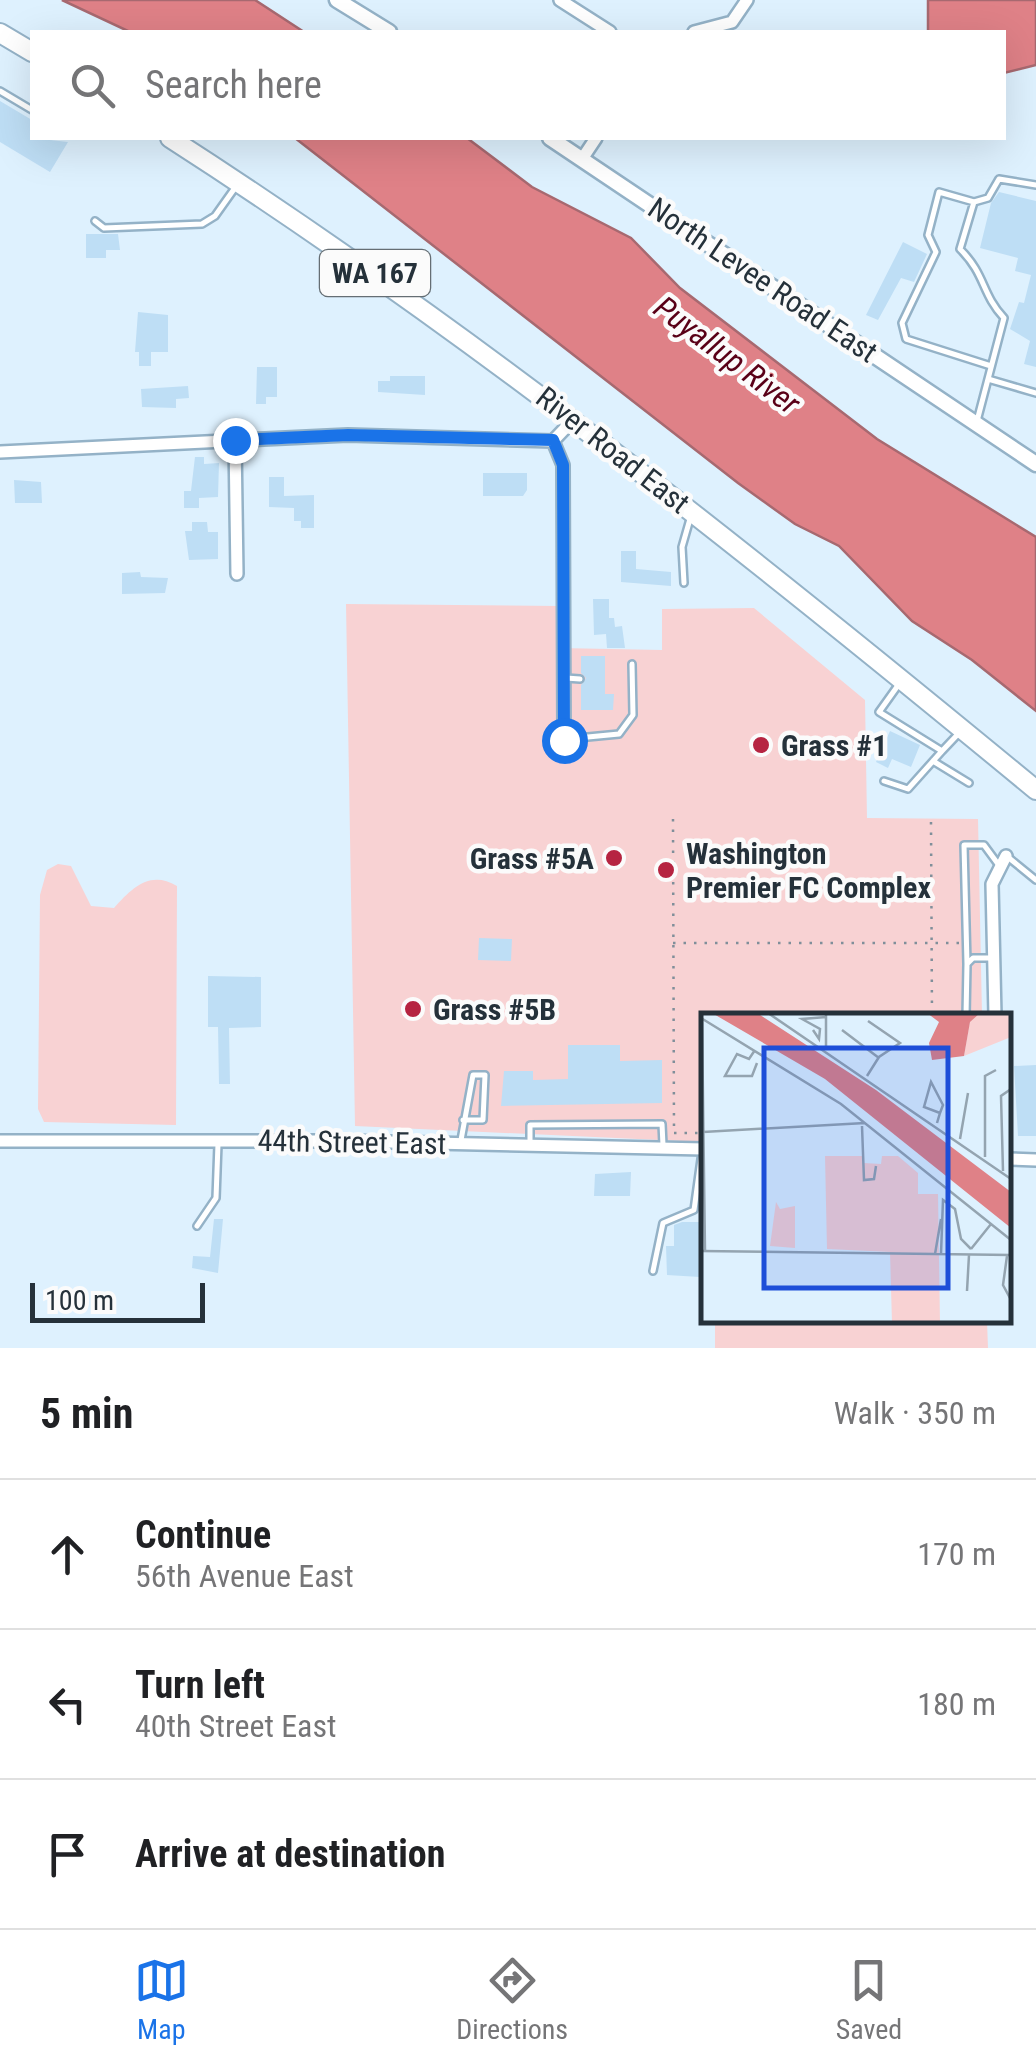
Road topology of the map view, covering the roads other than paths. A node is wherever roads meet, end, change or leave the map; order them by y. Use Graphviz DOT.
graph roads {
  1 [pos="560,0"];
  2 [pos="747,0"];
  3 [pos="346,2"];
  4 [pos="386,30"];
  5 [pos="607,30"];
  6 [pos="702,30"];
  7 [pos="0,33"];
  8 [pos="30,51"];
  9 [pos="0,91"];
  10 [pos="30,109"];
  11 [pos="173,140"];
  12 [pos="553,140"];
  13 [pos="595,140"];
  14 [pos="582,159"];
  15 [pos="239,182"];
  16 [pos="1036,185"];
  17 [pos="974,202"];
  18 [pos="95,220"];
  19 [pos="992,366"];
  20 [pos="988,380"];
  21 [pos="1036,394"];
  22 [pos="574,419"];
  23 [pos="976,424"];
  24 [pos="235,440"];
  25 [pos="553,440"];
  26 [pos="0,452"];
  27 [pos="1036,464"];
  28 [pos="692,512"];
  29 [pos="238,574"];
  30 [pos="684,583"];
  31 [pos="632,664"];
  32 [pos="566,678"];
  33 [pos="580,679"];
  34 [pos="902,680"];
  35 [pos="962,729"];
  36 [pos="564,740"];
  37 [pos="942,751"];
  38 [pos="933,761"];
  39 [pos="884,780"];
  40 [pos="969,784"];
  41 [pos="1036,790"];
  42 [pos="1003,861"];
  43 [pos="1036,880"];
  44 [pos="994,958"];
  45 [pos="966,964"];
  46 [pos="966,1013"];
  47 [pos="995,1013"];
  48 [pos="462,1120"];
  49 [pos="0,1141"];
  50 [pos="218,1141"];
  51 [pos="461,1143"];
  52 [pos="530,1144"];
  53 [pos="663,1148"];
  54 [pos="701,1149"];
  55 [pos="1011,1158"];
  56 [pos="1036,1160"];
  57 [pos="701,1163"];
  58 [pos="197,1226"];
  59 [pos="654,1271"];
  1 -- 5 [label="street"];
  2 -- 6 [label="street"];
  3 -- 4 [label="street"];
  7 -- 8 [label="main road"];
  9 -- 10 [label="lane"];
  11 -- 15 [label="main road, River Road East / WA 167"];
  12 -- 14 [label="street, North Levee Road East"];
  13 -- 14 [label="street"];
  14 -- 23 [label="street, North Levee Road East"];
  15 -- 18 [label="lane"];
  15 -- 22 [label="main road, River Road East / WA 167"];
  16 -- 17 [label="lane"];
  17 -- 19 [label="lane"];
  17 -- 19 [label="lane"];
  19 -- 20 [label="lane"];
  20 -- 21 [label="lane"];
  20 -- 23 [label="lane"];
  22 -- 25 [label="street"];
  22 -- 28 [label="main road, River Road East / WA 167"];
  23 -- 27 [label="street, North Levee Road East"];
  24 -- 25 [label="street"];
  24 -- 26 [label="street"];
  24 -- 29 [label="street"];
  25 -- 32 [label="street"];
  28 -- 30 [label="lane"];
  28 -- 34 [label="main road, River Road East / WA 167"];
  31 -- 36 [label="lane"];
  32 -- 33 [label="lane"];
  32 -- 36 [label="street"];
  34 -- 35 [label="main road, River Road East / WA 167"];
  34 -- 37 [label="lane"];
  35 -- 37 [label="lane"];
  35 -- 41 [label="main road, River Road East / WA 167"];
  37 -- 38 [label="lane"];
  38 -- 39 [label="lane"];
  38 -- 40 [label="lane"];
  42 -- 43 [label="lane"];
  42 -- 44 [label="street"];
  42 -- 45 [label="lane"];
  44 -- 45 [label="lane"];
  44 -- 47 [label="street"];
  45 -- 46 [label="lane"];
  48 -- 48 [label="lane"];
  48 -- 51 [label="lane"];
  49 -- 50 [label="street, 44th Street East"];
  50 -- 51 [label="street, 44th Street East"];
  50 -- 58 [label="lane"];
  51 -- 52 [label="street, 44th Street East"];
  52 -- 53 [label="street, 44th Street East"];
  52 -- 53 [label="lane"];
  53 -- 54 [label="street, 44th Street East"];
  55 -- 56 [label="street"];
  57 -- 59 [label="lane"];
}
